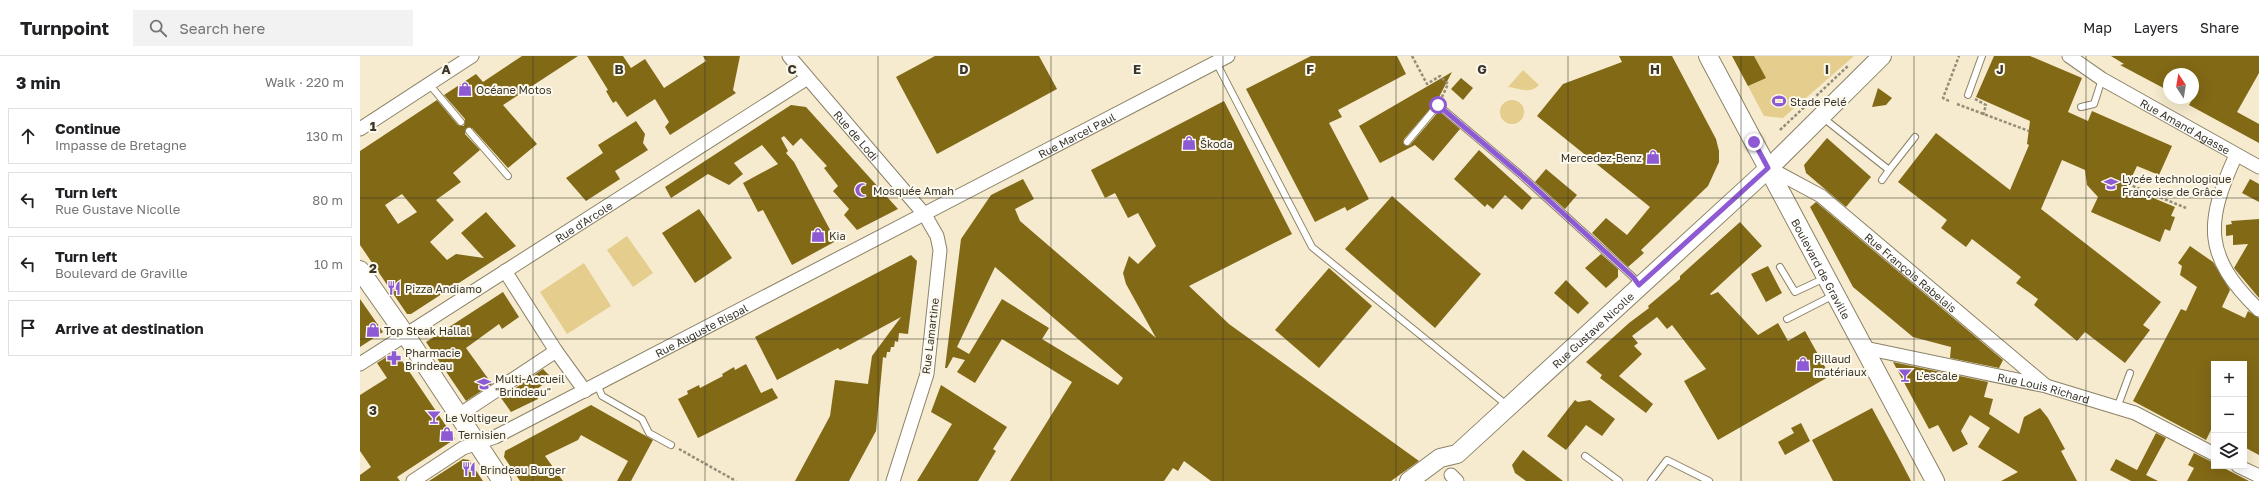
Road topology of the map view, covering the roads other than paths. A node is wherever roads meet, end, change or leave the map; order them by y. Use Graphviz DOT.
graph roads {
  1 [pos="472,56"];
  2 [pos="789,56"];
  3 [pos="1228,56"];
  4 [pos="1708,56"];
  5 [pos="1882,56"];
  6 [pos="1982,56"];
  7 [pos="2069,56"];
  8 [pos="1216,62"];
  9 [pos="806,79"];
  10 [pos="2102,80"];
  11 [pos="429,84"];
  12 [pos="1968,95"];
  13 [pos="2081,108"];
  14 [pos="1820,116"];
  15 [pos="461,122"];
  16 [pos="360,130"];
  17 [pos="469,131"];
  18 [pos="1915,137"];
  19 [pos="1407,142"];
  20 [pos="2236,155"];
  21 [pos="2259,167"];
  22 [pos="1768,168"];
  23 [pos="1889,170"];
  24 [pos="508,176"];
  25 [pos="1882,180"];
  26 [pos="925,215"];
  27 [pos="1780,267"];
  28 [pos="360,270"];
  29 [pos="505,271"];
  30 [pos="1827,277"];
  31 [pos="1639,285"];
  32 [pos="1836,294"];
  33 [pos="2259,310"];
  34 [pos="1787,319"];
  35 [pos="405,334"];
  36 [pos="1865,348"];
  37 [pos="556,351"];
  38 [pos="360,364"];
  39 [pos="2130,373"];
  40 [pos="597,384"];
  41 [pos="2046,386"];
  42 [pos="585,391"];
  43 [pos="1508,406"];
  44 [pos="2116,408"];
  45 [pos="459,415"];
  46 [pos="477,443"];
  47 [pos="670,445"];
  48 [pos="2211,452"];
  49 [pos="1585,456"];
  50 [pos="2244,469"];
  51 [pos="2259,476"];
  52 [pos="412,481"];
  53 [pos="502,481"];
  54 [pos="893,481"];
  55 [pos="1409,481"];
  56 [pos="1619,481"];
  57 [pos="1651,481"];
  58 [pos="1709,481"];
  59 [pos="1935,481"];
  1 -- 11 [label="street"];
  2 -- 9 [label="street, Rue de Lodi"];
  3 -- 8 [label="street, Rue Marcel Paul"];
  4 -- 22 [label="street, Boulevard de Graville"];
  5 -- 14 [label="street, Rue Gustave Nicolle"];
  6 -- 12 [label="lane"];
  7 -- 10 [label="street, Rue Amand Agasse"];
  8 -- 26 [label="street, Rue Marcel Paul"];
  8 -- 43 [label="lane"];
  9 -- 26 [label="street, Rue de Lodi"];
  9 -- 29 [label="street, Rue d'Arcole"];
  10 -- 13 [label="lane"];
  10 -- 20 [label="street, Rue Amand Agasse"];
  11 -- 15 [label="lane"];
  11 -- 16 [label="street"];
  14 -- 22 [label="street, Rue Gustave Nicolle"];
  14 -- 23 [label="lane"];
  17 -- 24 [label="lane"];
  18 -- 23 [label="lane"];
  19 -- 31 [label="lane"];
  20 -- 21 [label="street"];
  20 -- 33 [label="street, Rue Amand Agasse"];
  22 -- 30 [label="street, Boulevard de Graville"];
  22 -- 31 [label="street, Rue Gustave Nicolle"];
  22 -- 41 [label="street, Rue François Rabelais"];
  23 -- 25 [label="lane"];
  26 -- 40 [label="street, Rue Auguste Rispal"];
  26 -- 54 [label="street, Rue Lamartine"];
  27 -- 30 [label="lane"];
  28 -- 35 [label="street"];
  29 -- 35 [label="street, Rue d'Arcole"];
  29 -- 37 [label="street"];
  30 -- 32 [label="street, Boulevard de Graville"];
  31 -- 43 [label="street, Rue Gustave Nicolle"];
  32 -- 34 [label="lane"];
  32 -- 36 [label="street, Boulevard de Graville"];
  35 -- 38 [label="street, Rue d'Arcole"];
  35 -- 45 [label="street"];
  36 -- 41 [label="street, Rue Louis Richard"];
  36 -- 59 [label="street, Boulevard de Graville"];
  37 -- 42 [label="street"];
  37 -- 45 [label="street"];
  39 -- 44 [label="lane"];
  40 -- 42 [label="street, Rue Auguste Rispal"];
  40 -- 47 [label="lane"];
  41 -- 44 [label="street, Rue Louis Richard"];
  42 -- 46 [label="street, Rue Auguste Rispal"];
  43 -- 55 [label="street, Rue Gustave Nicolle"];
  44 -- 48 [label="street, Rue Louis Richard"];
  45 -- 46 [label="street"];
  46 -- 52 [label="street, Rue Auguste Rispal"];
  46 -- 53 [label="street"];
  49 -- 56 [label="lane"];
  50 -- 51 [label="street"];
  57 -- 58 [label="lane"];
}
